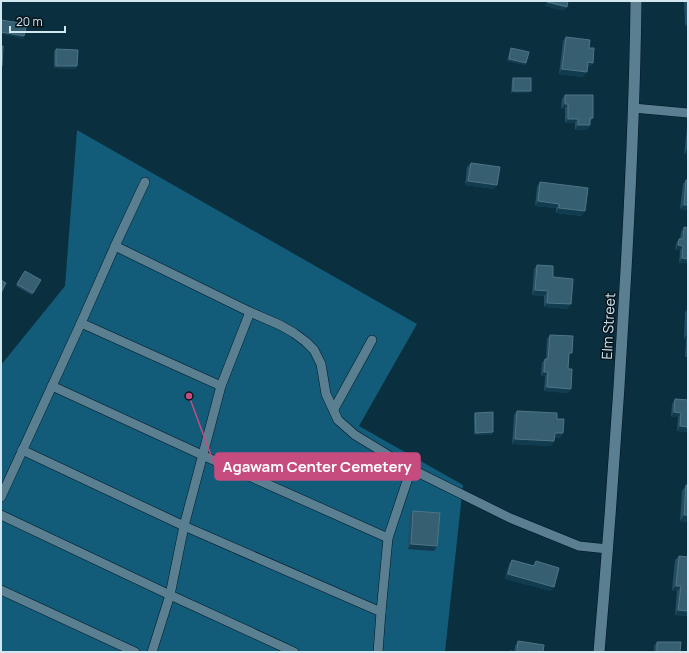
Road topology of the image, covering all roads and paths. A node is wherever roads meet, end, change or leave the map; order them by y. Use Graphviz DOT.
graph roads {
  1 [pos="636,1"];
  2 [pos="633,108"];
  3 [pos="688,113"];
  4 [pos="145,182"];
  5 [pos="115,246"];
  6 [pos="250,312"];
  7 [pos="81,323"];
  8 [pos="372,340"];
  9 [pos="52,386"];
  10 [pos="221,386"];
  11 [pos="334,409"];
  12 [pos="22,450"];
  13 [pos="202,455"];
  14 [pos="411,469"];
  15 [pos="1,497"];
  16 [pos="1,515"];
  17 [pos="184,526"];
  18 [pos="388,538"];
  19 [pos="608,549"];
  20 [pos="1,590"];
  21 [pos="170,595"];
  22 [pos="381,612"];
  23 [pos="135,652"];
  24 [pos="152,652"];
  25 [pos="294,652"];
  26 [pos="378,652"];
  27 [pos="600,652"];
  1 -- 2 [label="street, Elm Street"];
  2 -- 3 [label="lane"];
  2 -- 19 [label="street, Elm Street"];
  4 -- 5 [label="lane"];
  5 -- 6 [label="lane"];
  5 -- 7 [label="lane"];
  6 -- 10 [label="lane"];
  6 -- 11 [label="lane"];
  7 -- 9 [label="lane"];
  7 -- 10 [label="lane"];
  8 -- 11 [label="lane"];
  9 -- 12 [label="lane"];
  9 -- 13 [label="lane"];
  10 -- 13 [label="lane"];
  11 -- 14 [label="lane"];
  12 -- 15 [label="lane"];
  12 -- 17 [label="lane"];
  13 -- 17 [label="lane"];
  13 -- 18 [label="lane"];
  14 -- 18 [label="lane"];
  14 -- 19 [label="lane"];
  16 -- 21 [label="lane"];
  17 -- 21 [label="lane"];
  17 -- 22 [label="lane"];
  18 -- 22 [label="lane"];
  19 -- 27 [label="street, Elm Street"];
  20 -- 23 [label="lane"];
  21 -- 24 [label="lane"];
  21 -- 25 [label="lane"];
  22 -- 26 [label="lane"];
}
